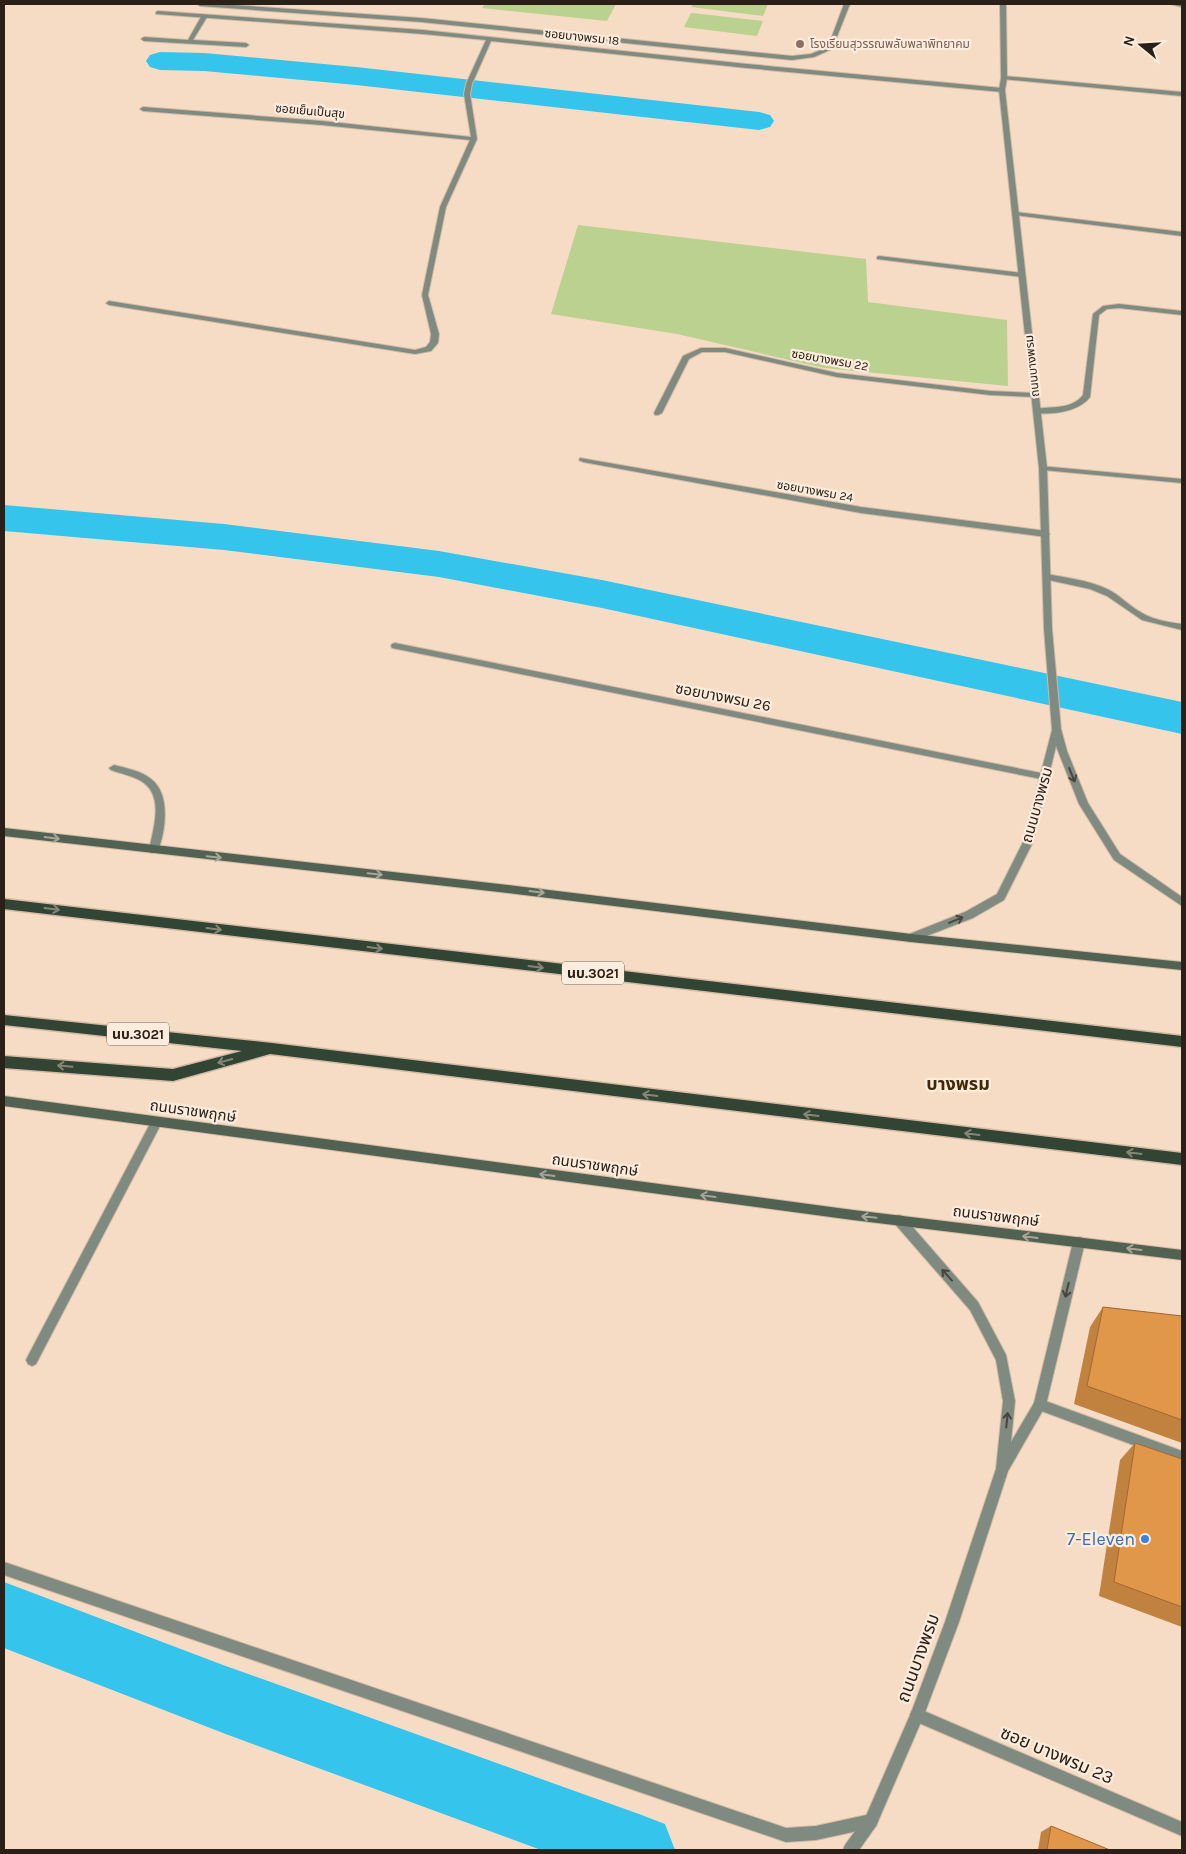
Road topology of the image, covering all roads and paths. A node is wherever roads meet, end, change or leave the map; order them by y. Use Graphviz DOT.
graph roads {
  1 [pos="200,4"];
  2 [pos="847,4"];
  3 [pos="1003,4"];
  4 [pos="1173,4"];
  5 [pos="1182,5"];
  6 [pos="158,13"];
  7 [pos="204,17"];
  8 [pos="144,39"];
  9 [pos="489,39"];
  10 [pos="190,41"];
  11 [pos="246,44"];
  12 [pos="1004,78"];
  13 [pos="1002,90"];
  14 [pos="1182,94"];
  15 [pos="143,109"];
  16 [pos="474,139"];
  17 [pos="1016,214"];
  18 [pos="1182,234"];
  19 [pos="879,258"];
  20 [pos="1022,275"];
  21 [pos="109,303"];
  22 [pos="1182,313"];
  23 [pos="1035,395"];
  24 [pos="1037,411"];
  25 [pos="658,413"];
  26 [pos="583,460"];
  27 [pos="1043,468"];
  28 [pos="1182,481"];
  29 [pos="1046,534"];
  30 [pos="1047,577"];
  31 [pos="1182,627"];
  32 [pos="395,646"];
  33 [pos="1056,728"];
  34 [pos="114,768"];
  35 [pos="1046,777"];
  36 [pos="4,832"];
  37 [pos="154,850"];
  38 [pos="1182,902"];
  39 [pos="4,904"];
  40 [pos="911,938"];
  41 [pos="1182,966"];
  42 [pos="4,1020"];
  43 [pos="1182,1042"];
  44 [pos="272,1049"];
  45 [pos="4,1062"];
  46 [pos="4,1101"];
  47 [pos="156,1123"];
  48 [pos="1182,1159"];
  49 [pos="899,1220"];
  50 [pos="1079,1242"];
  51 [pos="1182,1255"];
  52 [pos="32,1360"];
  53 [pos="1040,1405"];
  54 [pos="1182,1457"];
  55 [pos="1002,1469"];
  56 [pos="4,1568"];
  57 [pos="917,1715"];
  58 [pos="871,1821"];
  59 [pos="1182,1828"];
  60 [pos="851,1848"];
  1 -- 2 [label="street"];
  3 -- 12 [label="street, ถนนบางพรม"];
  4 -- 5 [label="street"];
  6 -- 7 [label="street, ซอยบางพรม 18"];
  7 -- 9 [label="street, ซอยบางพรม 18"];
  7 -- 10 [label="street"];
  8 -- 10 [label="street"];
  9 -- 13 [label="street, ซอยบางพรม 18"];
  9 -- 16 [label="street"];
  10 -- 11 [label="street"];
  12 -- 13 [label="street, ถนนบางพรม"];
  12 -- 14 [label="street"];
  13 -- 17 [label="street, ถนนบางพรม"];
  15 -- 16 [label="street, ซอยเย็นเป็นสุข"];
  16 -- 21 [label="street"];
  17 -- 18 [label="street"];
  17 -- 20 [label="street, ถนนบางพรม"];
  19 -- 20 [label="street"];
  20 -- 23 [label="street, ถนนบางพรม"];
  22 -- 24 [label="street"];
  23 -- 24 [label="street, ถนนบางพรม"];
  23 -- 25 [label="street, ซอยบางพรม 22"];
  24 -- 27 [label="street, ถนนบางพรม"];
  26 -- 29 [label="street, ซอยบางพรม 24"];
  27 -- 28 [label="street"];
  27 -- 29 [label="street, ถนนบางพรม"];
  29 -- 30 [label="street, ถนนบางพรม"];
  30 -- 31 [label="street"];
  30 -- 33 [label="street, ถนนบางพรม"];
  32 -- 35 [label="street, ซอยบางพรม 26"];
  33 -- 35 [label="street, ถนนบางพรม"];
  33 -- 38 [label="street, ถนนบางพรม, one-way"];
  34 -- 37 [label="street"];
  40 -- 35 [label="street, ถนนบางพรม, one-way"];
  36 -- 37 [label="main road, one-way"];
  37 -- 40 [label="main road, one-way"];
  39 -- 43 [label="main road, นบ.3021, one-way"];
  40 -- 41 [label="main road"];
  42 -- 44 [label="main road, นบ.3021"];
  44 -- 45 [label="main road, one-way"];
  48 -- 44 [label="main road, นบ.3021, one-way"];
  46 -- 47 [label="main road, ถนนราชพฤกษ์"];
  49 -- 47 [label="main road, ถนนราชพฤกษ์, one-way"];
  47 -- 52 [label="street"];
  50 -- 49 [label="main road, ถนนราชพฤกษ์, one-way"];
  55 -- 49 [label="street, ถนนบางพรม, one-way"];
  51 -- 50 [label="main road, ถนนราชพฤกษ์, one-way"];
  50 -- 53 [label="street, ถนนบางพรม, one-way"];
  53 -- 54 [label="street"];
  53 -- 55 [label="street, ถนนบางพรม"];
  55 -- 57 [label="street, ถนนบางพรม"];
  56 -- 58 [label="street"];
  57 -- 58 [label="street, ถนนบางพรม"];
  57 -- 59 [label="street, ซอย บางพรม 23"];
  58 -- 60 [label="street, ถนนบางพรม"];
}
